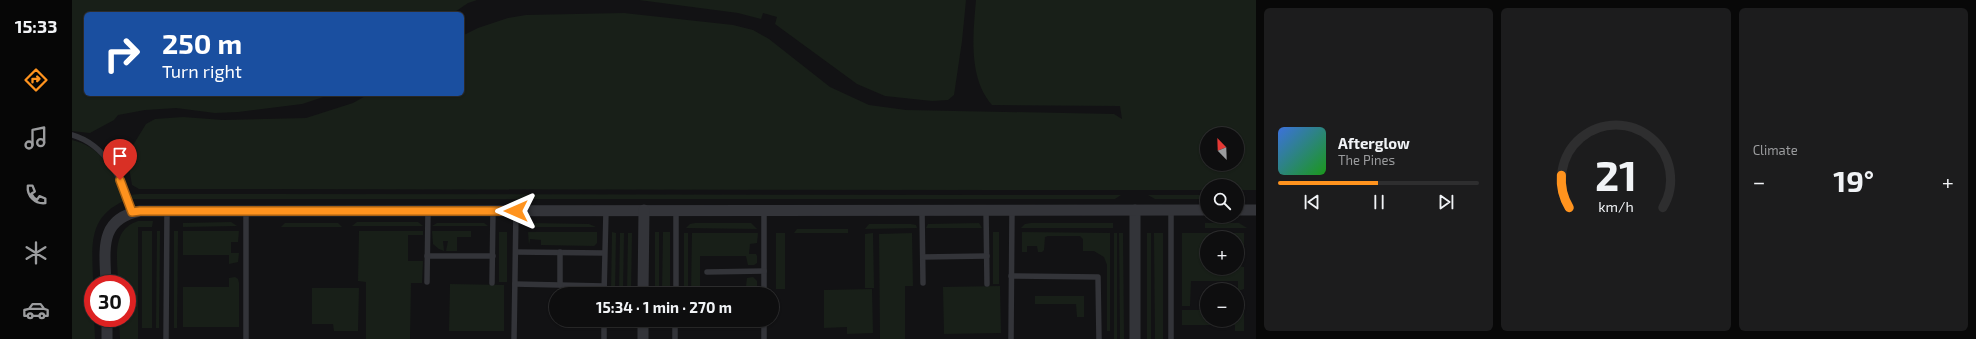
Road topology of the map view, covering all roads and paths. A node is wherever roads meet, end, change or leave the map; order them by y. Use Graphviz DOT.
graph roads {
  1 [pos="72,135"];
  2 [pos="606,210"];
  3 [pos="644,210"];
  4 [pos="676,210"];
  5 [pos="764,210"];
  6 [pos="986,210"];
  7 [pos="1012,210"];
  8 [pos="1135,210"];
  9 [pos="1171,210"];
  10 [pos="1200,210"];
  11 [pos="1244,210"];
  12 [pos="1256,210"];
  13 [pos="167,211"];
  14 [pos="246,211"];
  15 [pos="428,211"];
  16 [pos="493,211"];
  17 [pos="516,211"];
  18 [pos="922,211"];
  19 [pos="132,212"];
  20 [pos="516,252"];
  21 [pos="560,252"];
  22 [pos="604,253"];
  23 [pos="427,256"];
  24 [pos="492,256"];
  25 [pos="986,256"];
  26 [pos="922,257"];
  27 [pos="764,271"];
  28 [pos="707,272"];
  29 [pos="106,275"];
  30 [pos="1012,276"];
  31 [pos="427,282"];
  32 [pos="492,283"];
  33 [pos="922,283"];
  34 [pos="515,284"];
  35 [pos="987,284"];
  36 [pos="560,285"];
  37 [pos="604,286"];
  38 [pos="643,287"];
  39 [pos="676,287"];
  40 [pos="764,287"];
  41 [pos="106,327"];
  42 [pos="604,327"];
  43 [pos="643,327"];
  44 [pos="675,327"];
  45 [pos="764,327"];
  46 [pos="107,339"];
  47 [pos="166,339"];
  48 [pos="246,339"];
  49 [pos="514,339"];
  50 [pos="604,339"];
  51 [pos="643,339"];
  52 [pos="675,339"];
  53 [pos="764,339"];
  54 [pos="1011,339"];
  55 [pos="1099,339"];
  56 [pos="1135,339"];
  57 [pos="1171,339"];
  1 -- 19 [label="lane"];
  2 -- 3 [label="street"];
  2 -- 17 [label="street"];
  2 -- 22 [label="lane"];
  3 -- 4 [label="street"];
  3 -- 38 [label="street"];
  4 -- 5 [label="street"];
  4 -- 39 [label="lane"];
  5 -- 18 [label="street"];
  5 -- 27 [label="lane"];
  6 -- 7 [label="street"];
  6 -- 18 [label="street"];
  6 -- 25 [label="lane"];
  7 -- 8 [label="street"];
  7 -- 30 [label="lane"];
  8 -- 9 [label="street"];
  8 -- 56 [label="street"];
  9 -- 10 [label="street"];
  9 -- 57 [label="lane"];
  11 -- 12 [label="street"];
  13 -- 14 [label="street"];
  13 -- 19 [label="street"];
  13 -- 47 [label="lane"];
  14 -- 15 [label="street"];
  14 -- 48 [label="lane"];
  15 -- 16 [label="street"];
  15 -- 23 [label="lane"];
  16 -- 17 [label="street"];
  16 -- 24 [label="lane"];
  17 -- 20 [label="lane"];
  18 -- 26 [label="lane"];
  19 -- 29 [label="street"];
  20 -- 21 [label="lane"];
  20 -- 34 [label="lane"];
  21 -- 22 [label="lane"];
  21 -- 36 [label="lane"];
  22 -- 37 [label="lane"];
  23 -- 24 [label="lane"];
  23 -- 31 [label="lane"];
  24 -- 32 [label="lane"];
  25 -- 26 [label="lane"];
  25 -- 35 [label="lane"];
  26 -- 33 [label="lane"];
  27 -- 28 [label="lane"];
  27 -- 40 [label="lane"];
  30 -- 54 [label="lane"];
  30 -- 55 [label="lane"];
  34 -- 36 [label="lane"];
  34 -- 49 [label="lane"];
  36 -- 37 [label="lane"];
  41 -- 46 [label="street"];
  42 -- 50 [label="lane"];
  43 -- 51 [label="street"];
  44 -- 52 [label="lane"];
  45 -- 53 [label="lane"];
}
